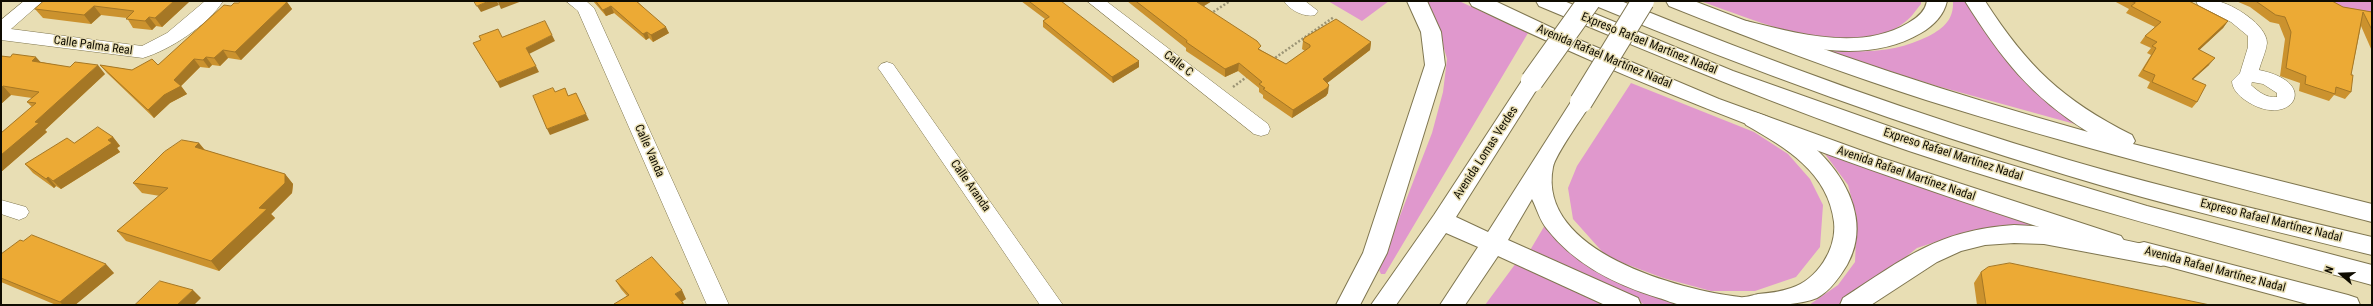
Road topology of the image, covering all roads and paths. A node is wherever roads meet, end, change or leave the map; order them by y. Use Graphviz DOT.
graph roads {
  1 [pos="35,1"];
  2 [pos="215,1"];
  3 [pos="574,1"];
  4 [pos="1095,1"];
  5 [pos="1230,1"];
  6 [pos="1292,1"];
  7 [pos="1417,1"];
  8 [pos="1479,1"];
  9 [pos="1546,1"];
  10 [pos="1589,1"];
  11 [pos="1603,1"];
  12 [pos="1643,1"];
  13 [pos="1676,1"];
  14 [pos="1937,1"];
  15 [pos="1975,1"];
  16 [pos="2204,1"];
  17 [pos="1309,11"];
  18 [pos="1334,17"];
  19 [pos="1204,18"];
  20 [pos="1746,28"];
  21 [pos="1,29"];
  22 [pos="1,34"];
  23 [pos="1270,61"];
  24 [pos="887,68"];
  25 [pos="1251,74"];
  26 [pos="2248,76"];
  27 [pos="1219,96"];
  28 [pos="1754,120"];
  29 [pos="1261,129"];
  30 [pos="2163,160"];
  31 [pos="1542,165"];
  32 [pos="2372,213"];
  33 [pos="1442,221"];
  34 [pos="1493,244"];
  35 [pos="2372,246"];
  36 [pos="2161,257"];
  37 [pos="2372,274"];
  38 [pos="718,305"];
  39 [pos="1052,305"];
  40 [pos="1348,305"];
  41 [pos="1383,305"];
  42 [pos="1452,305"];
  43 [pos="1629,305"];
  44 [pos="1735,305"];
  45 [pos="1748,305"];
  46 [pos="1852,305"];
  47 [pos="2348,305"];
  1 -- 21 [label="street"];
  2 -- 22 [label="street, Calle Palma Real"];
  3 -- 38 [label="street, Calle Vanda"];
  4 -- 27 [label="street, Calle C"];
  5 -- 19 [label="path"];
  6 -- 17 [label="street"];
  7 -- 40 [label="main road"];
  8 -- 28 [label="main road, Avenida Rafael Martínez Nadal"];
  9 -- 37 [label="main road, Expreso Rafael Martínez Nadal"];
  10 -- 33 [label="main road, Avenida Lomas Verdes, bridge"];
  11 -- 35 [label="main road, Expreso Rafael Martínez Nadal"];
  12 -- 31 [label="main road, bridge"];
  13 -- 20 [label="main road"];
  14 -- 20 [label="main road"];
  15 -- 30 [label="main road"];
  16 -- 26 [label="street"];
  18 -- 23 [label="path"];
  20 -- 30 [label="main road"];
  24 -- 39 [label="street, Calle Aranda"];
  25 -- 27 [label="path"];
  27 -- 29 [label="street, Calle C"];
  28 -- 36 [label="main road, Avenida Rafael Martínez Nadal"];
  28 -- 45 [label="main road"];
  30 -- 32 [label="main road"];
  31 -- 34 [label="main road"];
  31 -- 44 [label="main road"];
  33 -- 34 [label="main road"];
  33 -- 41 [label="main road, Avenida Lomas Verdes"];
  34 -- 42 [label="main road"];
  34 -- 43 [label="main road"];
  36 -- 46 [label="main road"];
  36 -- 47 [label="main road, Avenida Rafael Martínez Nadal"];
}
